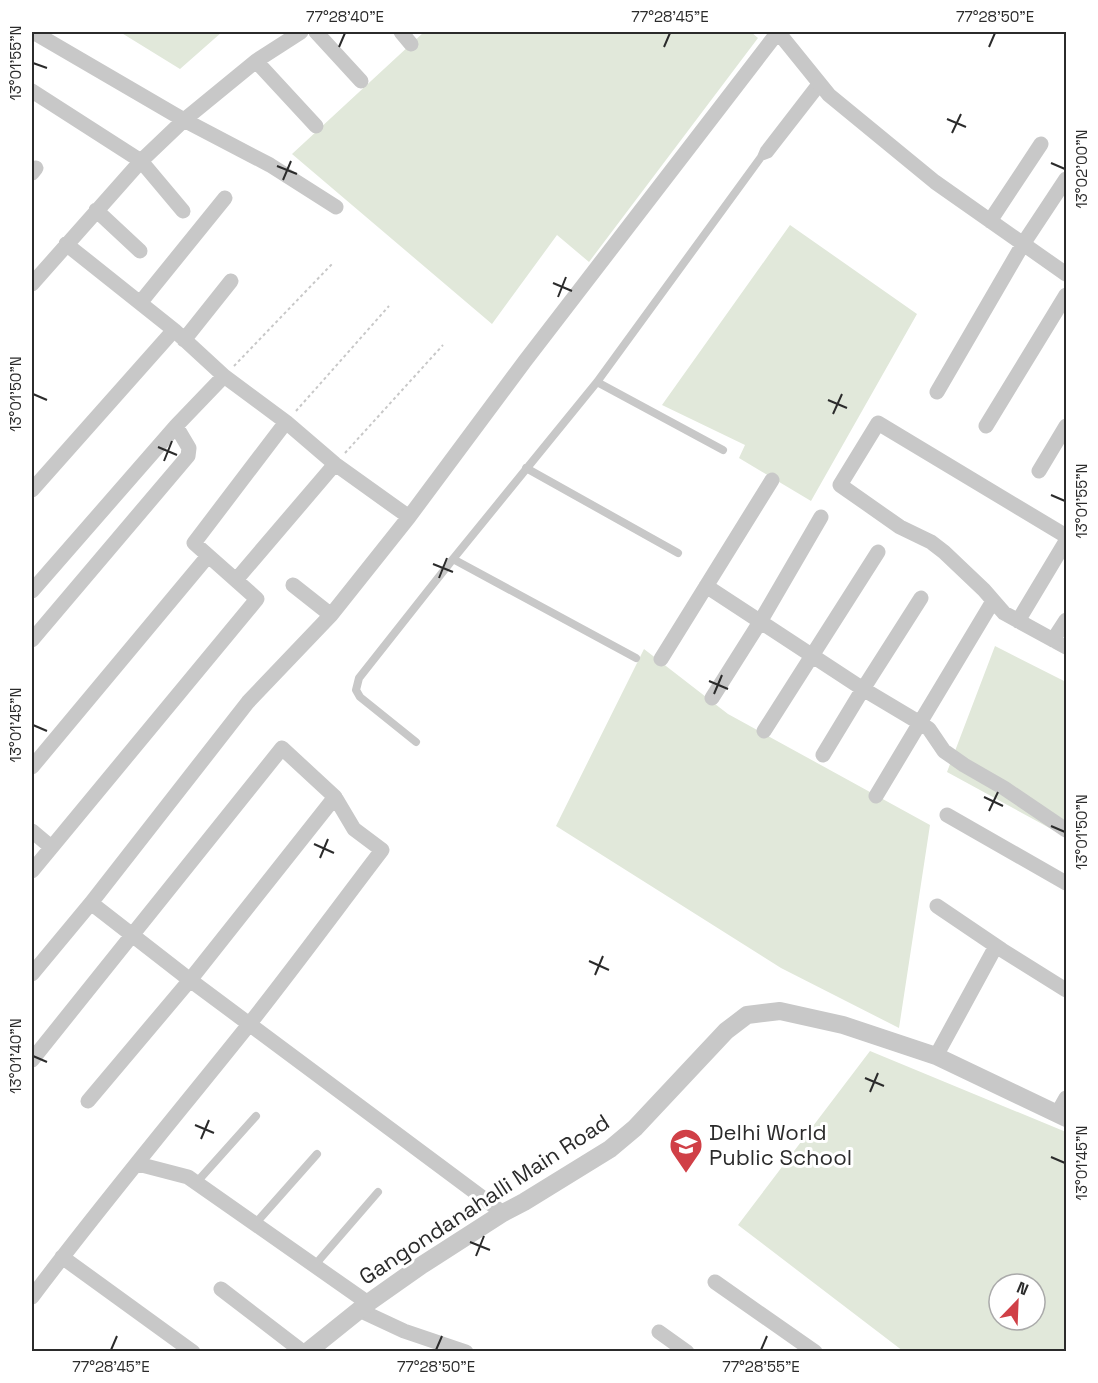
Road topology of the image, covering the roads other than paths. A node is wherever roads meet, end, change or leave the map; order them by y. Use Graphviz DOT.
graph roads {
  1 [pos="33,32"];
  2 [pos="301,32"];
  3 [pos="316,32"];
  4 [pos="401,32"];
  5 [pos="778,32"];
  6 [pos="411,44"];
  7 [pos="256,61"];
  8 [pos="361,81"];
  9 [pos="820,83"];
  10 [pos="32,91"];
  11 [pos="184,120"];
  12 [pos="316,126"];
  13 [pos="1041,144"];
  14 [pos="141,161"];
  15 [pos="1066,179"];
  16 [pos="225,198"];
  17 [pos="336,207"];
  18 [pos="96,210"];
  19 [pos="183,211"];
  20 [pos="990,220"];
  21 [pos="66,244"];
  22 [pos="1023,244"];
  23 [pos="140,251"];
  24 [pos="1066,274"];
  25 [pos="231,280"];
  26 [pos="32,284"];
  27 [pos="1066,295"];
  28 [pos="140,303"];
  29 [pos="179,335"];
  30 [pos="224,376"];
  31 [pos="597,381"];
  32 [pos="937,392"];
  33 [pos="286,423"];
  34 [pos="176,426"];
  35 [pos="986,426"];
  36 [pos="1066,426"];
  37 [pos="723,450"];
  38 [pos="335,464"];
  39 [pos="526,468"];
  40 [pos="1039,471"];
  41 [pos="772,480"];
  42 [pos="32,490"];
  43 [pos="410,517"];
  44 [pos="821,517"];
  45 [pos="1066,536"];
  46 [pos="1066,541"];
  47 [pos="878,552"];
  48 [pos="678,553"];
  49 [pos="208,556"];
  50 [pos="453,559"];
  51 [pos="236,580"];
  52 [pos="293,585"];
  53 [pos="706,586"];
  54 [pos="32,591"];
  55 [pos="921,598"];
  56 [pos="993,601"];
  57 [pos="331,615"];
  58 [pos="1066,620"];
  59 [pos="1018,621"];
  60 [pos="760,622"];
  61 [pos="32,640"];
  62 [pos="1060,643"];
  63 [pos="813,656"];
  64 [pos="636,658"];
  65 [pos="661,659"];
  66 [pos="863,688"];
  67 [pos="712,698"];
  68 [pos="920,723"];
  69 [pos="764,731"];
  70 [pos="416,742"];
  71 [pos="823,755"];
  72 [pos="32,767"];
  73 [pos="876,796"];
  74 [pos="335,797"];
  75 [pos="947,815"];
  76 [pos="1066,830"];
  77 [pos="32,831"];
  78 [pos="51,847"];
  79 [pos="32,871"];
  80 [pos="1066,883"];
  81 [pos="91,903"];
  82 [pos="937,906"];
  83 [pos="133,935"];
  84 [pos="996,946"];
  85 [pos="32,974"];
  86 [pos="190,980"];
  87 [pos="1066,990"];
  88 [pos="249,1024"];
  89 [pos="936,1056"];
  90 [pos="32,1060"];
  91 [pos="88,1101"];
  92 [pos="1063,1110"];
  93 [pos="256,1116"];
  94 [pos="317,1154"];
  95 [pos="138,1164"];
  96 [pos="196,1183"];
  97 [pos="378,1192"];
  98 [pos="503,1213"];
  99 [pos="255,1224"];
  100 [pos="62,1257"];
  101 [pos="314,1266"];
  102 [pos="715,1282"];
  103 [pos="221,1289"];
  104 [pos="32,1297"];
  105 [pos="364,1306"];
  106 [pos="659,1332"];
  107 [pos="193,1352"];
  108 [pos="305,1352"];
  109 [pos="466,1352"];
  110 [pos="687,1352"];
  111 [pos="815,1352"];
  1 -- 11 [label="street"];
  2 -- 7 [label="street"];
  3 -- 8 [label="street"];
  4 -- 6 [label="street"];
  5 -- 9 [label="street"];
  5 -- 43 [label="street"];
  7 -- 11 [label="street"];
  7 -- 12 [label="street"];
  9 -- 20 [label="street"];
  9 -- 31 [label="lane"];
  10 -- 14 [label="street"];
  11 -- 14 [label="street"];
  11 -- 17 [label="street"];
  13 -- 20 [label="street"];
  14 -- 18 [label="street"];
  14 -- 19 [label="street"];
  15 -- 22 [label="street"];
  16 -- 28 [label="street"];
  18 -- 21 [label="street"];
  18 -- 23 [label="street"];
  20 -- 22 [label="street"];
  21 -- 26 [label="street"];
  21 -- 28 [label="street"];
  22 -- 24 [label="street"];
  22 -- 32 [label="street"];
  25 -- 29 [label="street"];
  27 -- 35 [label="street"];
  28 -- 29 [label="street"];
  29 -- 30 [label="street"];
  29 -- 42 [label="street"];
  30 -- 33 [label="street"];
  30 -- 34 [label="street"];
  31 -- 37 [label="lane"];
  31 -- 39 [label="lane"];
  33 -- 38 [label="street"];
  33 -- 49 [label="street"];
  34 -- 54 [label="street"];
  34 -- 61 [label="street"];
  36 -- 40 [label="street"];
  38 -- 43 [label="street"];
  38 -- 51 [label="street"];
  39 -- 48 [label="lane"];
  39 -- 50 [label="lane"];
  41 -- 53 [label="street"];
  43 -- 57 [label="street"];
  44 -- 60 [label="street"];
  45 -- 56 [label="street"];
  46 -- 59 [label="street"];
  47 -- 63 [label="street"];
  49 -- 51 [label="street"];
  49 -- 72 [label="street"];
  50 -- 64 [label="lane"];
  50 -- 70 [label="lane"];
  51 -- 78 [label="street"];
  52 -- 57 [label="street"];
  53 -- 60 [label="street"];
  53 -- 65 [label="street"];
  55 -- 66 [label="street"];
  56 -- 59 [label="street"];
  56 -- 68 [label="street"];
  57 -- 81 [label="street"];
  58 -- 62 [label="street"];
  59 -- 62 [label="street"];
  60 -- 63 [label="street"];
  60 -- 67 [label="street"];
  63 -- 66 [label="street"];
  63 -- 69 [label="street"];
  66 -- 68 [label="street"];
  66 -- 71 [label="street"];
  68 -- 73 [label="street"];
  68 -- 76 [label="street"];
  74 -- 83 [label="street"];
  74 -- 86 [label="street"];
  74 -- 88 [label="street"];
  75 -- 80 [label="street"];
  77 -- 78 [label="street"];
  78 -- 79 [label="street"];
  81 -- 83 [label="street"];
  81 -- 85 [label="street"];
  82 -- 84 [label="street"];
  83 -- 86 [label="street"];
  83 -- 90 [label="street"];
  84 -- 87 [label="street"];
  84 -- 89 [label="street"];
  86 -- 88 [label="street"];
  86 -- 91 [label="street"];
  88 -- 95 [label="street"];
  88 -- 98 [label="street"];
  89 -- 92 [label="street, Gangondanahalli Main Road"];
  89 -- 98 [label="street, Gangondanahalli Main Road"];
  93 -- 96 [label="lane"];
  94 -- 99 [label="lane"];
  95 -- 96 [label="street"];
  95 -- 100 [label="street"];
  96 -- 99 [label="street"];
  97 -- 101 [label="lane"];
  98 -- 105 [label="street, Gangondanahalli Main Road"];
  99 -- 101 [label="street"];
  100 -- 104 [label="street"];
  100 -- 107 [label="street"];
  101 -- 105 [label="street"];
  102 -- 111 [label="street"];
  103 -- 108 [label="street"];
  105 -- 108 [label="street, Gangondanahalli Main Road"];
  105 -- 109 [label="street"];
  106 -- 110 [label="street"];
}
